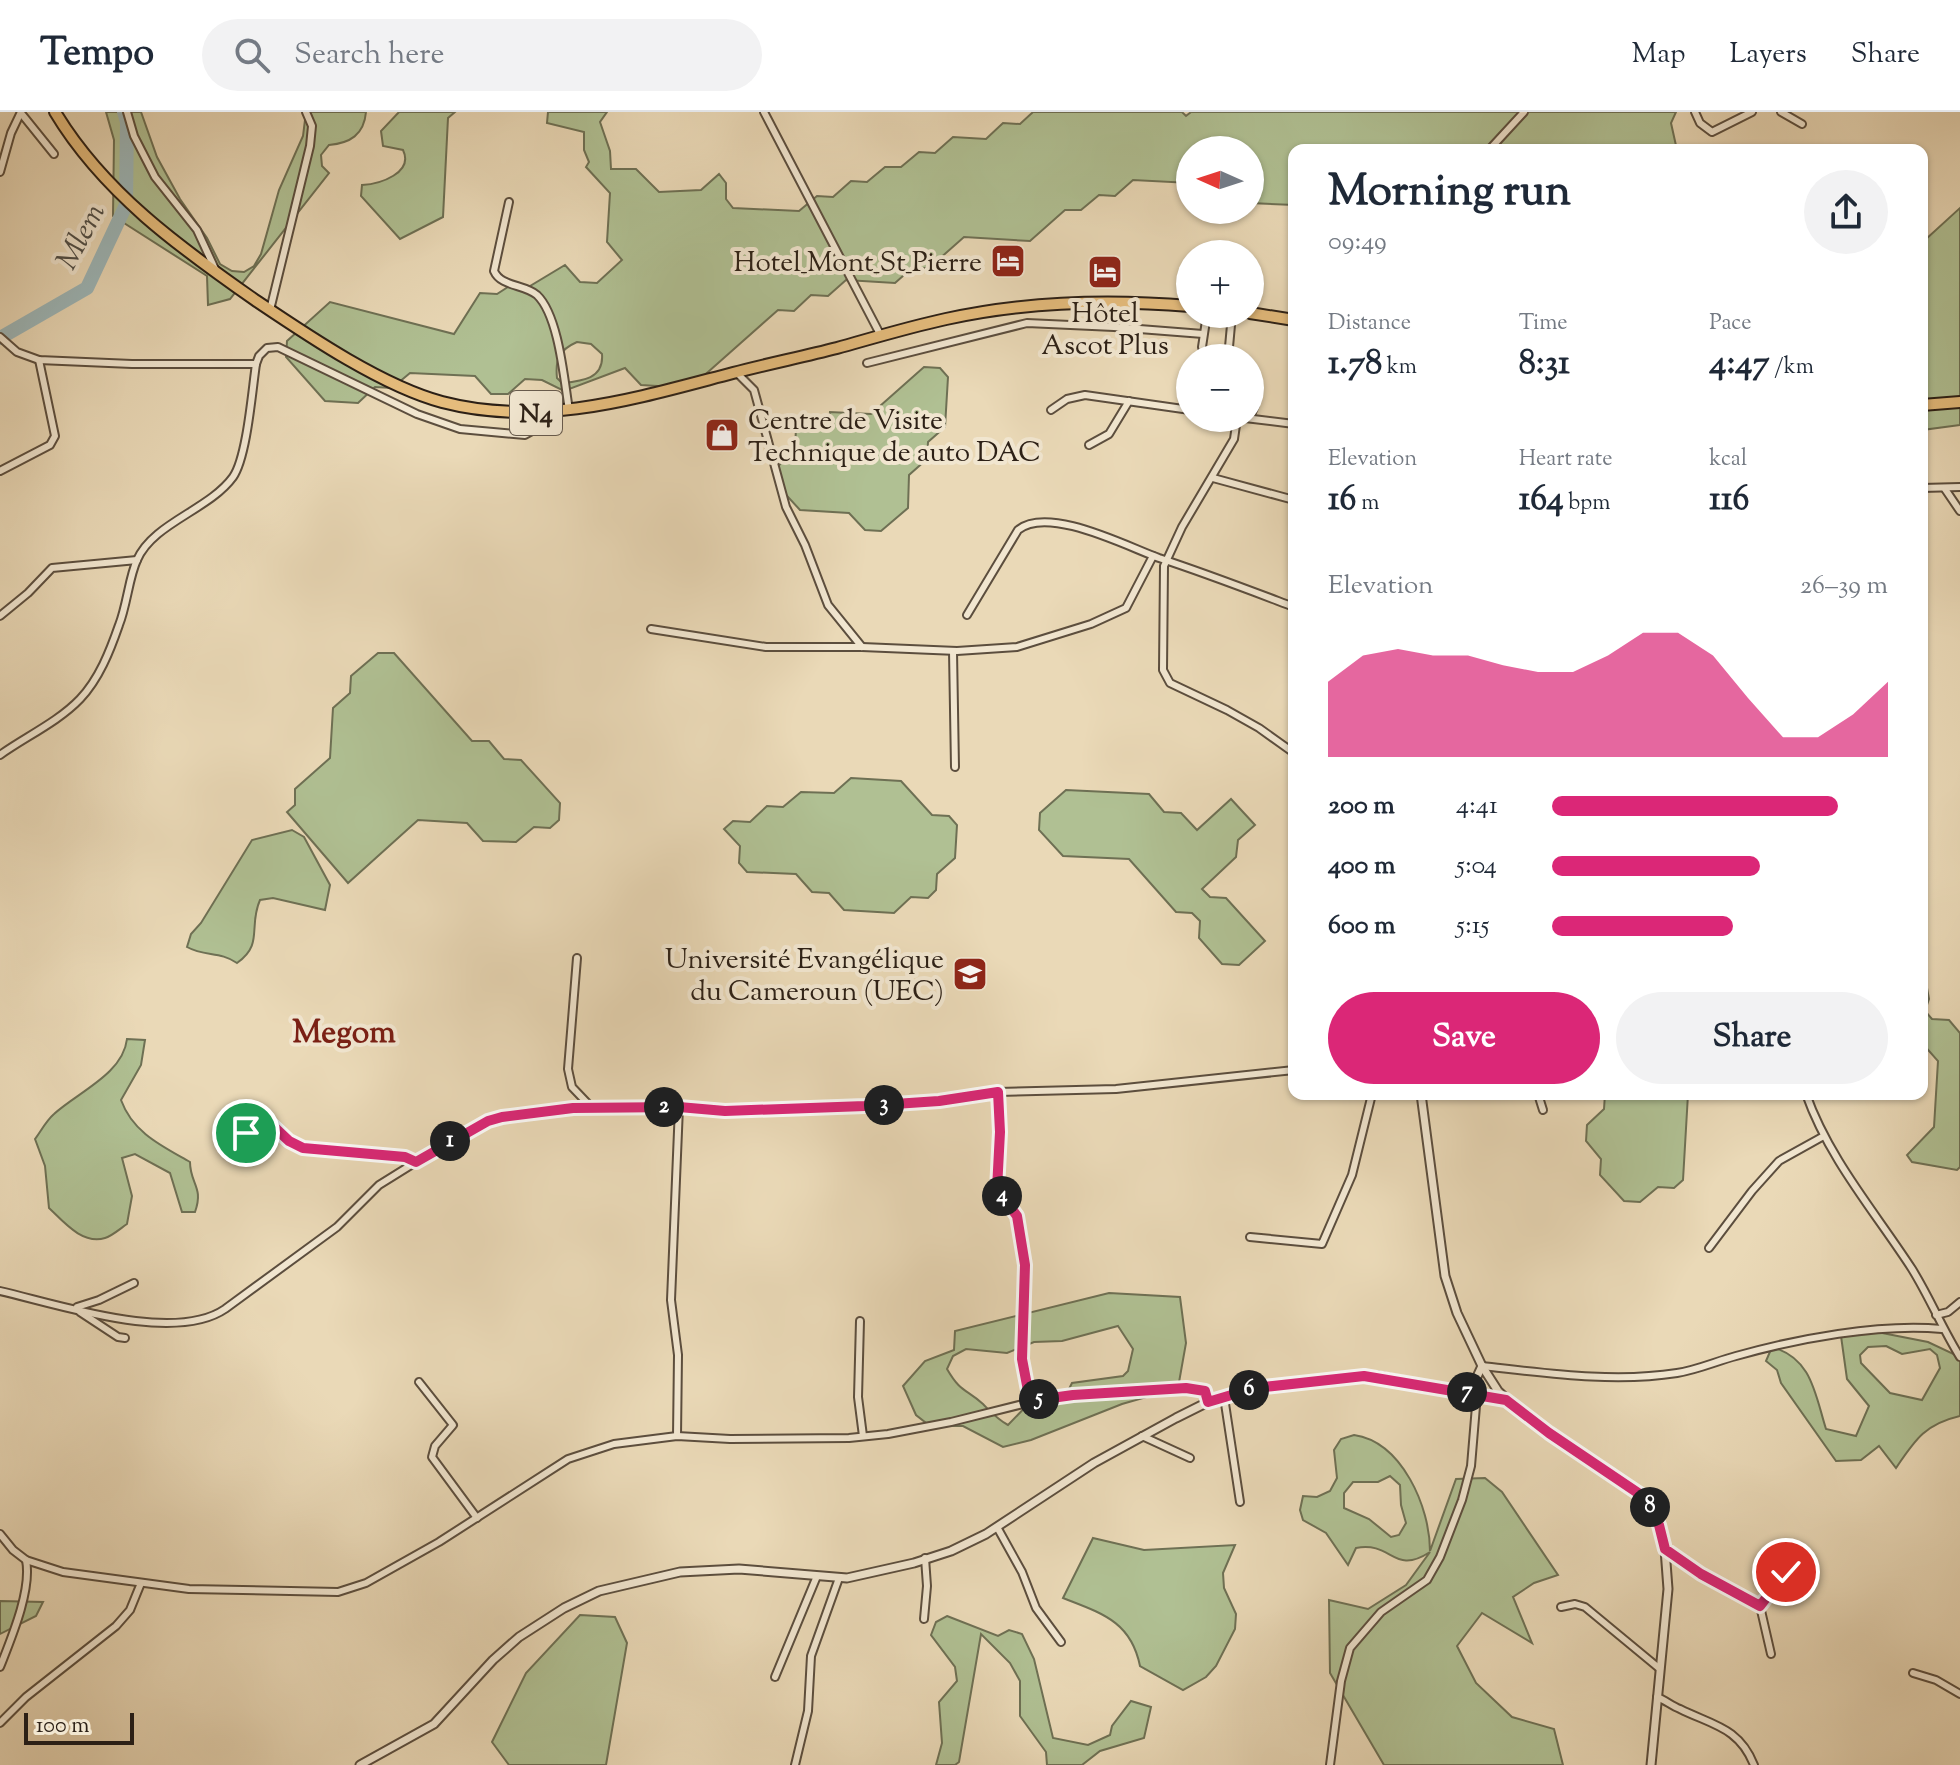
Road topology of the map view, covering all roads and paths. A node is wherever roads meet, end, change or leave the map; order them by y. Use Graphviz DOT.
graph roads {
  1 [pos="21,112"];
  2 [pos="53,112"];
  3 [pos="127,112"];
  4 [pos="306,112"];
  5 [pos="764,112"];
  6 [pos="1524,112"];
  7 [pos="1695,112"];
  8 [pos="1752,112"];
  9 [pos="1781,112"];
  10 [pos="1802,124"];
  11 [pos="1495,144"];
  12 [pos="54,154"];
  13 [pos="0,172"];
  14 [pos="509,202"];
  15 [pos="217,274"];
  16 [pos="1176,305"];
  17 [pos="270,310"];
  18 [pos="1264,315"];
  19 [pos="1288,319"];
  20 [pos="1204,328"];
  21 [pos="1203,334"];
  22 [pos="881,336"];
  23 [pos="0,337"];
  24 [pos="1202,344"];
  25 [pos="39,360"];
  26 [pos="867,363"];
  27 [pos="256,364"];
  28 [pos="736,372"];
  29 [pos="1129,401"];
  30 [pos="1960,402"];
  31 [pos="1928,405"];
  32 [pos="1176,408"];
  33 [pos="569,410"];
  34 [pos="1051,410"];
  35 [pos="548,412"];
  36 [pos="1264,420"];
  37 [pos="1288,423"];
  38 [pos="1235,432"];
  39 [pos="1089,445"];
  40 [pos="0,471"];
  41 [pos="1213,478"];
  42 [pos="1960,487"];
  43 [pos="1928,488"];
  44 [pos="1945,489"];
  45 [pos="1288,498"];
  46 [pos="1960,511"];
  47 [pos="1153,556"];
  48 [pos="137,560"];
  49 [pos="1166,560"];
  50 [pos="1288,605"];
  51 [pos="967,615"];
  52 [pos="0,616"];
  53 [pos="651,629"];
  54 [pos="862,647"];
  55 [pos="953,651"];
  56 [pos="1288,749"];
  57 [pos="0,755"];
  58 [pos="955,767"];
  59 [pos="577,958"];
  60 [pos="1288,1071"];
  61 [pos="998,1092"];
  62 [pos="1371,1100"];
  63 [pos="1422,1100"];
  64 [pos="1540,1100"];
  65 [pos="1808,1100"];
  66 [pos="679,1107"];
  67 [pos="592,1108"];
  68 [pos="1543,1110"];
  69 [pos="226,1124"];
  70 [pos="1822,1137"];
  71 [pos="416,1162"];
  72 [pos="1250,1237"];
  73 [pos="1709,1248"];
  74 [pos="134,1283"];
  75 [pos="0,1291"];
  76 [pos="1960,1302"];
  77 [pos="73,1308"];
  78 [pos="1936,1315"];
  79 [pos="860,1321"];
  80 [pos="1942,1329"];
  81 [pos="125,1338"];
  82 [pos="1960,1357"];
  83 [pos="1482,1366"];
  84 [pos="419,1382"];
  85 [pos="1464,1391"];
  86 [pos="1477,1394"];
  87 [pos="1224,1397"];
  88 [pos="1506,1400"];
  89 [pos="1030,1401"];
  90 [pos="1208,1402"];
  91 [pos="677,1436"];
  92 [pos="863,1436"];
  93 [pos="1142,1436"];
  94 [pos="1190,1458"];
  95 [pos="1240,1502"];
  96 [pos="477,1518"];
  97 [pos="997,1527"];
  98 [pos="0,1534"];
  99 [pos="1665,1549"];
  100 [pos="1791,1556"];
  101 [pos="925,1558"];
  102 [pos="26,1560"];
  103 [pos="817,1576"];
  104 [pos="839,1578"];
  105 [pos="141,1583"];
  106 [pos="1760,1606"];
  107 [pos="1561,1607"];
  108 [pos="924,1619"];
  109 [pos="1061,1642"];
  110 [pos="1771,1654"];
  111 [pos="0,1667"];
  112 [pos="1660,1669"];
  113 [pos="1913,1673"];
  114 [pos="775,1677"];
  115 [pos="1960,1694"];
  116 [pos="1657,1697"];
  117 [pos="0,1723"];
  118 [pos="360,1765"];
  119 [pos="795,1765"];
  120 [pos="1330,1765"];
  121 [pos="1651,1765"];
  122 [pos="1754,1765"];
  1 -- 12 [label="street"];
  1 -- 13 [label="street"];
  2 -- 15 [label="highway, N4"];
  3 -- 15 [label="street"];
  4 -- 17 [label="street"];
  5 -- 22 [label="street"];
  6 -- 11 [label="street"];
  7 -- 8 [label="street"];
  9 -- 10 [label="street"];
  14 -- 33 [label="street"];
  15 -- 17 [label="highway, N4"];
  16 -- 22 [label="highway"];
  17 -- 35 [label="highway, N4"];
  18 -- 19 [label="highway"];
  20 -- 21 [label="street"];
  21 -- 24 [label="street"];
  21 -- 26 [label="street"];
  22 -- 28 [label="highway, N4"];
  23 -- 25 [label="street"];
  25 -- 27 [label="street"];
  25 -- 40 [label="street"];
  27 -- 35 [label="street"];
  27 -- 48 [label="street"];
  28 -- 33 [label="highway, N4"];
  28 -- 54 [label="street"];
  29 -- 32 [label="street"];
  29 -- 34 [label="street"];
  29 -- 39 [label="street"];
  30 -- 31 [label="highway"];
  33 -- 35 [label="highway, N4"];
  36 -- 37 [label="street"];
  38 -- 41 [label="street"];
  41 -- 45 [label="street"];
  41 -- 49 [label="street"];
  42 -- 44 [label="street"];
  43 -- 44 [label="street"];
  44 -- 46 [label="street"];
  47 -- 49 [label="street"];
  47 -- 51 [label="street"];
  47 -- 55 [label="street"];
  48 -- 52 [label="street"];
  48 -- 57 [label="street"];
  49 -- 50 [label="street"];
  49 -- 56 [label="street"];
  53 -- 54 [label="street"];
  54 -- 55 [label="street"];
  55 -- 58 [label="street"];
  59 -- 67 [label="street"];
  60 -- 61 [label="street"];
  61 -- 66 [label="street"];
  61 -- 89 [label="street"];
  62 -- 72 [label="street"];
  63 -- 83 [label="street"];
  64 -- 68 [label="street"];
  65 -- 70 [label="street"];
  66 -- 67 [label="street"];
  66 -- 91 [label="street"];
  67 -- 71 [label="street"];
  69 -- 71 [label="street"];
  70 -- 73 [label="street"];
  70 -- 78 [label="street"];
  71 -- 77 [label="street"];
  74 -- 77 [label="street"];
  75 -- 77 [label="street"];
  76 -- 78 [label="street"];
  77 -- 81 [label="street"];
  78 -- 80 [label="street"];
  79 -- 92 [label="street"];
  80 -- 82 [label="street"];
  80 -- 83 [label="street"];
  83 -- 85 [label="street"];
  83 -- 88 [label="street"];
  84 -- 96 [label="street"];
  85 -- 86 [label="street"];
  85 -- 87 [label="street"];
  86 -- 88 [label="street"];
  86 -- 120 [label="street"];
  87 -- 90 [label="street"];
  87 -- 95 [label="street"];
  88 -- 99 [label="street"];
  89 -- 90 [label="street"];
  89 -- 92 [label="street"];
  90 -- 93 [label="street"];
  91 -- 92 [label="street"];
  91 -- 96 [label="street"];
  93 -- 94 [label="street"];
  93 -- 97 [label="street"];
  96 -- 105 [label="street"];
  97 -- 101 [label="street"];
  97 -- 109 [label="street"];
  98 -- 102 [label="street"];
  99 -- 106 [label="street"];
  99 -- 112 [label="street"];
  100 -- 106 [label="street"];
  101 -- 104 [label="street"];
  101 -- 108 [label="street"];
  102 -- 105 [label="street"];
  102 -- 111 [label="street"];
  103 -- 104 [label="street"];
  103 -- 114 [label="street"];
  103 -- 118 [label="street"];
  104 -- 119 [label="street"];
  105 -- 117 [label="street"];
  106 -- 110 [label="street"];
  107 -- 112 [label="street"];
  112 -- 116 [label="street"];
  113 -- 115 [label="street"];
  116 -- 121 [label="street"];
  116 -- 122 [label="street"];
}
